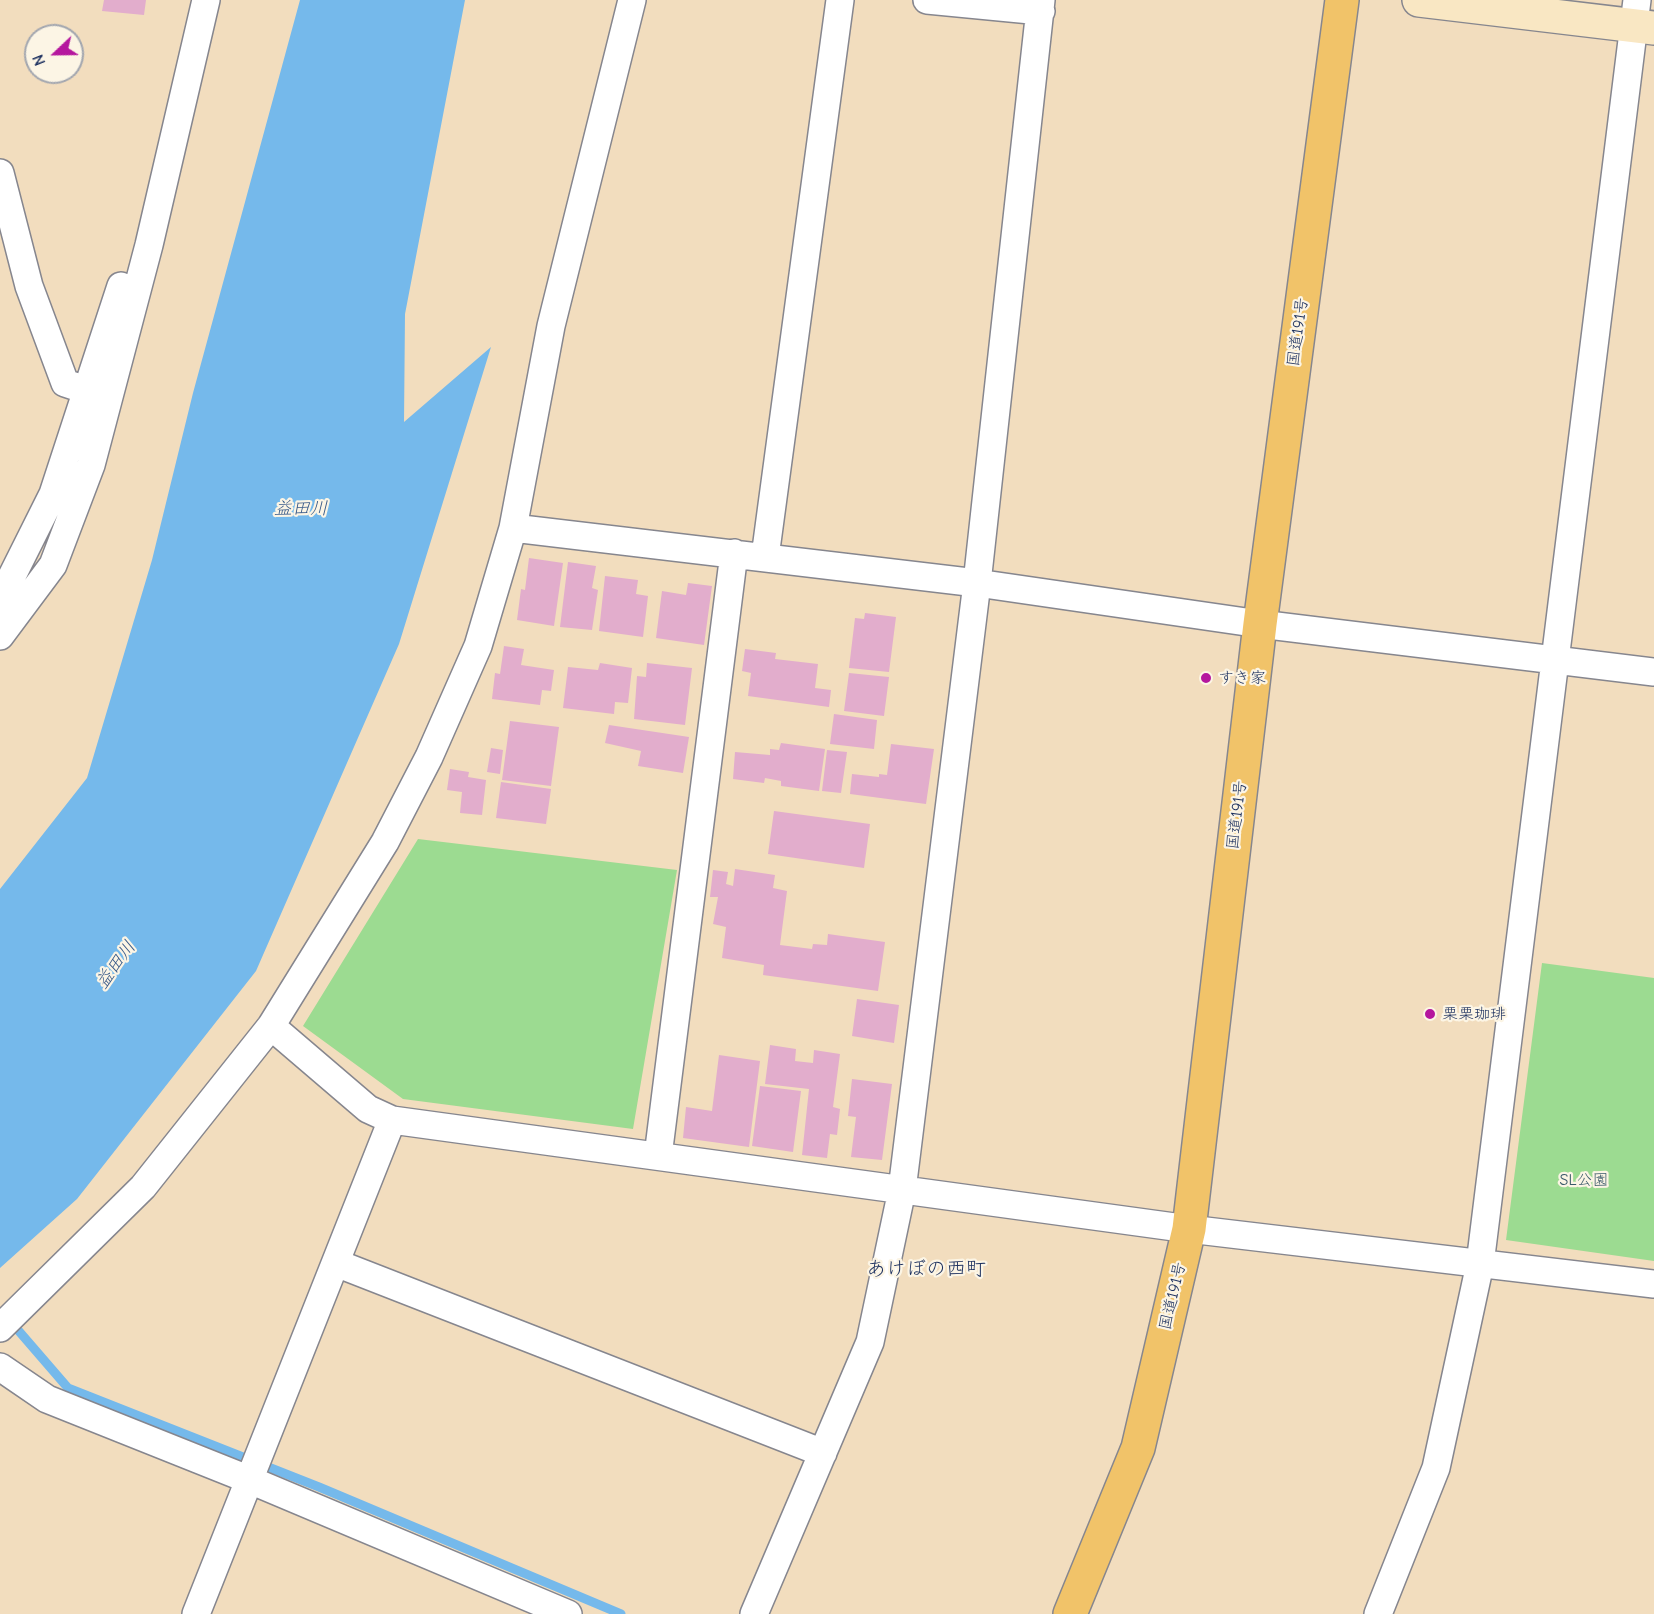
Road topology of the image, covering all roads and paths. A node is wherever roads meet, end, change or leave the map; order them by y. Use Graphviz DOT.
graph roads {
  1 [pos="206,0"];
  2 [pos="632,0"];
  3 [pos="840,0"];
  4 [pos="927,0"];
  5 [pos="1342,0"];
  6 [pos="1419,0"];
  7 [pos="1041,5"];
  8 [pos="1642,18"];
  9 [pos="0,173"];
  10 [pos="149,245"];
  11 [pos="86,390"];
  12 [pos="513,528"];
  13 [pos="734,553"];
  14 [pos="765,557"];
  15 [pos="977,583"];
  16 [pos="0,600"];
  17 [pos="1260,624"];
  18 [pos="0,636"];
  19 [pos="1555,660"];
  20 [pos="1654,672"];
  21 [pos="271,1026"];
  22 [pos="392,1120"];
  23 [pos="658,1156"];
  24 [pos="902,1190"];
  25 [pos="1189,1229"];
  26 [pos="336,1263"];
  27 [pos="1480,1263"];
  28 [pos="1654,1284"];
  29 [pos="0,1328"];
  30 [pos="0,1368"];
  31 [pos="823,1453"];
  32 [pos="250,1480"];
  33 [pos="196,1614"];
  34 [pos="568,1614"];
  35 [pos="754,1614"];
  36 [pos="1070,1614"];
  37 [pos="1378,1614"];
  1 -- 10 [label="street"];
  2 -- 12 [label="street"];
  3 -- 14 [label="street"];
  4 -- 7 [label="street"];
  5 -- 17 [label="highway, 国道191号"];
  6 -- 8 [label="street"];
  7 -- 15 [label="street"];
  8 -- 19 [label="street"];
  9 -- 11 [label="street"];
  10 -- 11 [label="street"];
  10 -- 18 [label="street"];
  11 -- 16 [label="street"];
  12 -- 13 [label="street"];
  12 -- 21 [label="street"];
  13 -- 14 [label="street"];
  13 -- 23 [label="street"];
  14 -- 15 [label="street"];
  15 -- 17 [label="street"];
  15 -- 24 [label="street"];
  17 -- 19 [label="street"];
  17 -- 25 [label="highway, 国道191号"];
  19 -- 20 [label="street"];
  19 -- 27 [label="street"];
  21 -- 22 [label="street"];
  21 -- 29 [label="street"];
  22 -- 23 [label="street"];
  22 -- 26 [label="street"];
  23 -- 24 [label="street"];
  24 -- 25 [label="street"];
  24 -- 31 [label="street"];
  25 -- 27 [label="street"];
  25 -- 36 [label="highway, 国道191号"];
  26 -- 31 [label="street"];
  26 -- 32 [label="street"];
  27 -- 28 [label="street"];
  27 -- 37 [label="street"];
  30 -- 32 [label="street"];
  31 -- 35 [label="street"];
  32 -- 33 [label="street"];
  32 -- 34 [label="street"];
}
